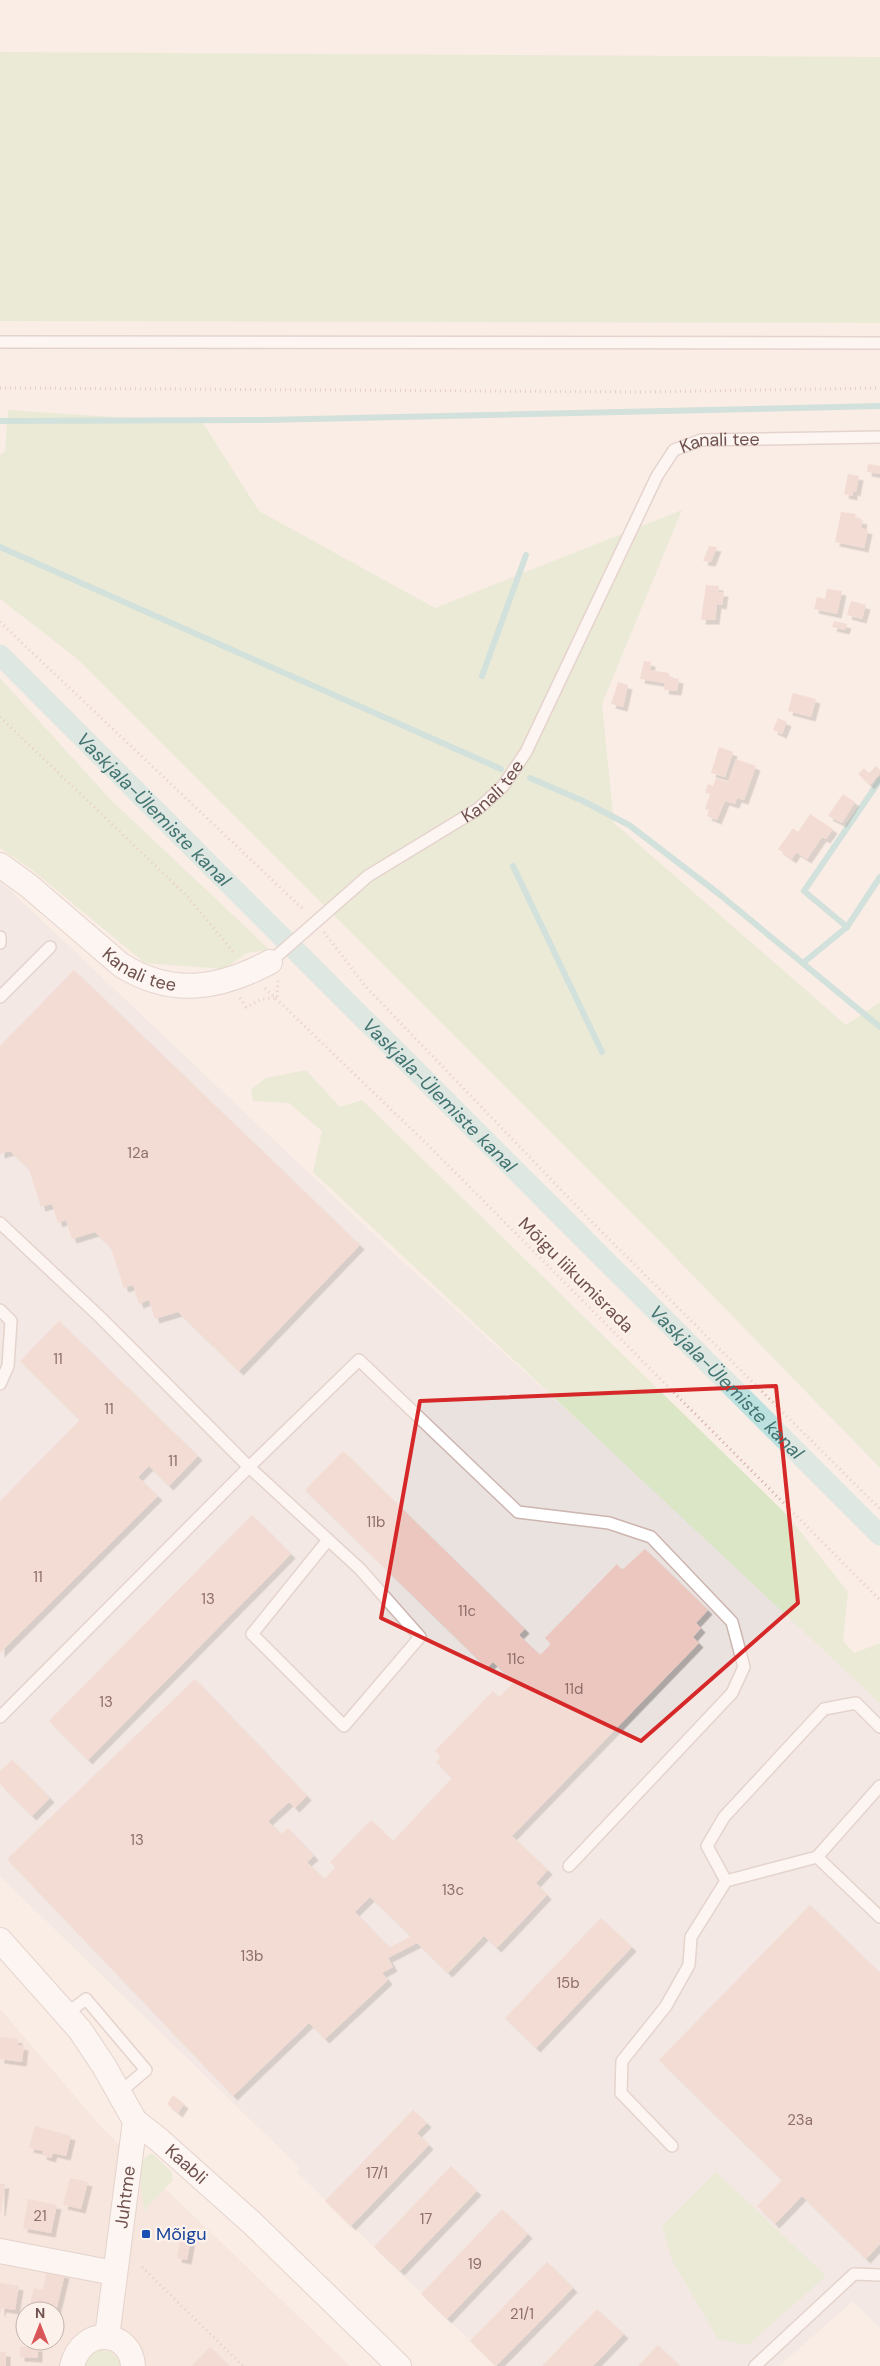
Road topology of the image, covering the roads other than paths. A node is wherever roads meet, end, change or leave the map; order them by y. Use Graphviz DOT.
graph roads {
  1 [pos="0,342"];
  2 [pos="880,343"];
  3 [pos="880,437"];
  4 [pos="0,865"];
  5 [pos="0,937"];
  6 [pos="0,943"];
  7 [pos="50,947"];
  8 [pos="270,962"];
  9 [pos="0,997"];
  10 [pos="2,1225"];
  11 [pos="0,1310"];
  12 [pos="0,1384"];
  13 [pos="249,1467"];
  14 [pos="328,1540"];
  15 [pos="0,1717"];
  16 [pos="880,1727"];
  17 [pos="880,1786"];
  18 [pos="817,1857"];
  19 [pos="569,1866"];
  20 [pos="726,1881"];
  21 [pos="880,1917"];
  22 [pos="0,1940"];
  23 [pos="66,2014"];
  24 [pos="120,2093"];
  25 [pos="135,2121"];
  26 [pos="672,2146"];
  27 [pos="0,2251"];
  28 [pos="114,2273"];
  29 [pos="880,2275"];
  30 [pos="107,2337"];
  31 [pos="72,2366"];
  32 [pos="133,2366"];
  33 [pos="399,2366"];
  34 [pos="755,2366"];
  1 -- 2 [label="lane"];
  3 -- 8 [label="lane, Kanali tee"];
  4 -- 8 [label="street, Kanali tee"];
  5 -- 6 [label="lane"];
  7 -- 9 [label="lane"];
  10 -- 13 [label="lane"];
  11 -- 12 [label="lane"];
  13 -- 14 [label="lane"];
  13 -- 15 [label="lane"];
  13 -- 19 [label="lane"];
  14 -- 14 [label="lane"];
  16 -- 20 [label="lane"];
  17 -- 18 [label="lane"];
  18 -- 20 [label="lane"];
  18 -- 21 [label="lane"];
  20 -- 26 [label="lane"];
  22 -- 23 [label="street, Kaabli"];
  23 -- 24 [label="street, Kaabli"];
  23 -- 24 [label="lane"];
  24 -- 25 [label="street, Kaabli"];
  25 -- 28 [label="street, Juhtme"];
  25 -- 33 [label="street, Kaabli"];
  27 -- 28 [label="street"];
  28 -- 30 [label="street, Juhtme"];
  29 -- 34 [label="lane"];
  30 -- 31 [label="street"];
  30 -- 32 [label="street"];
}
